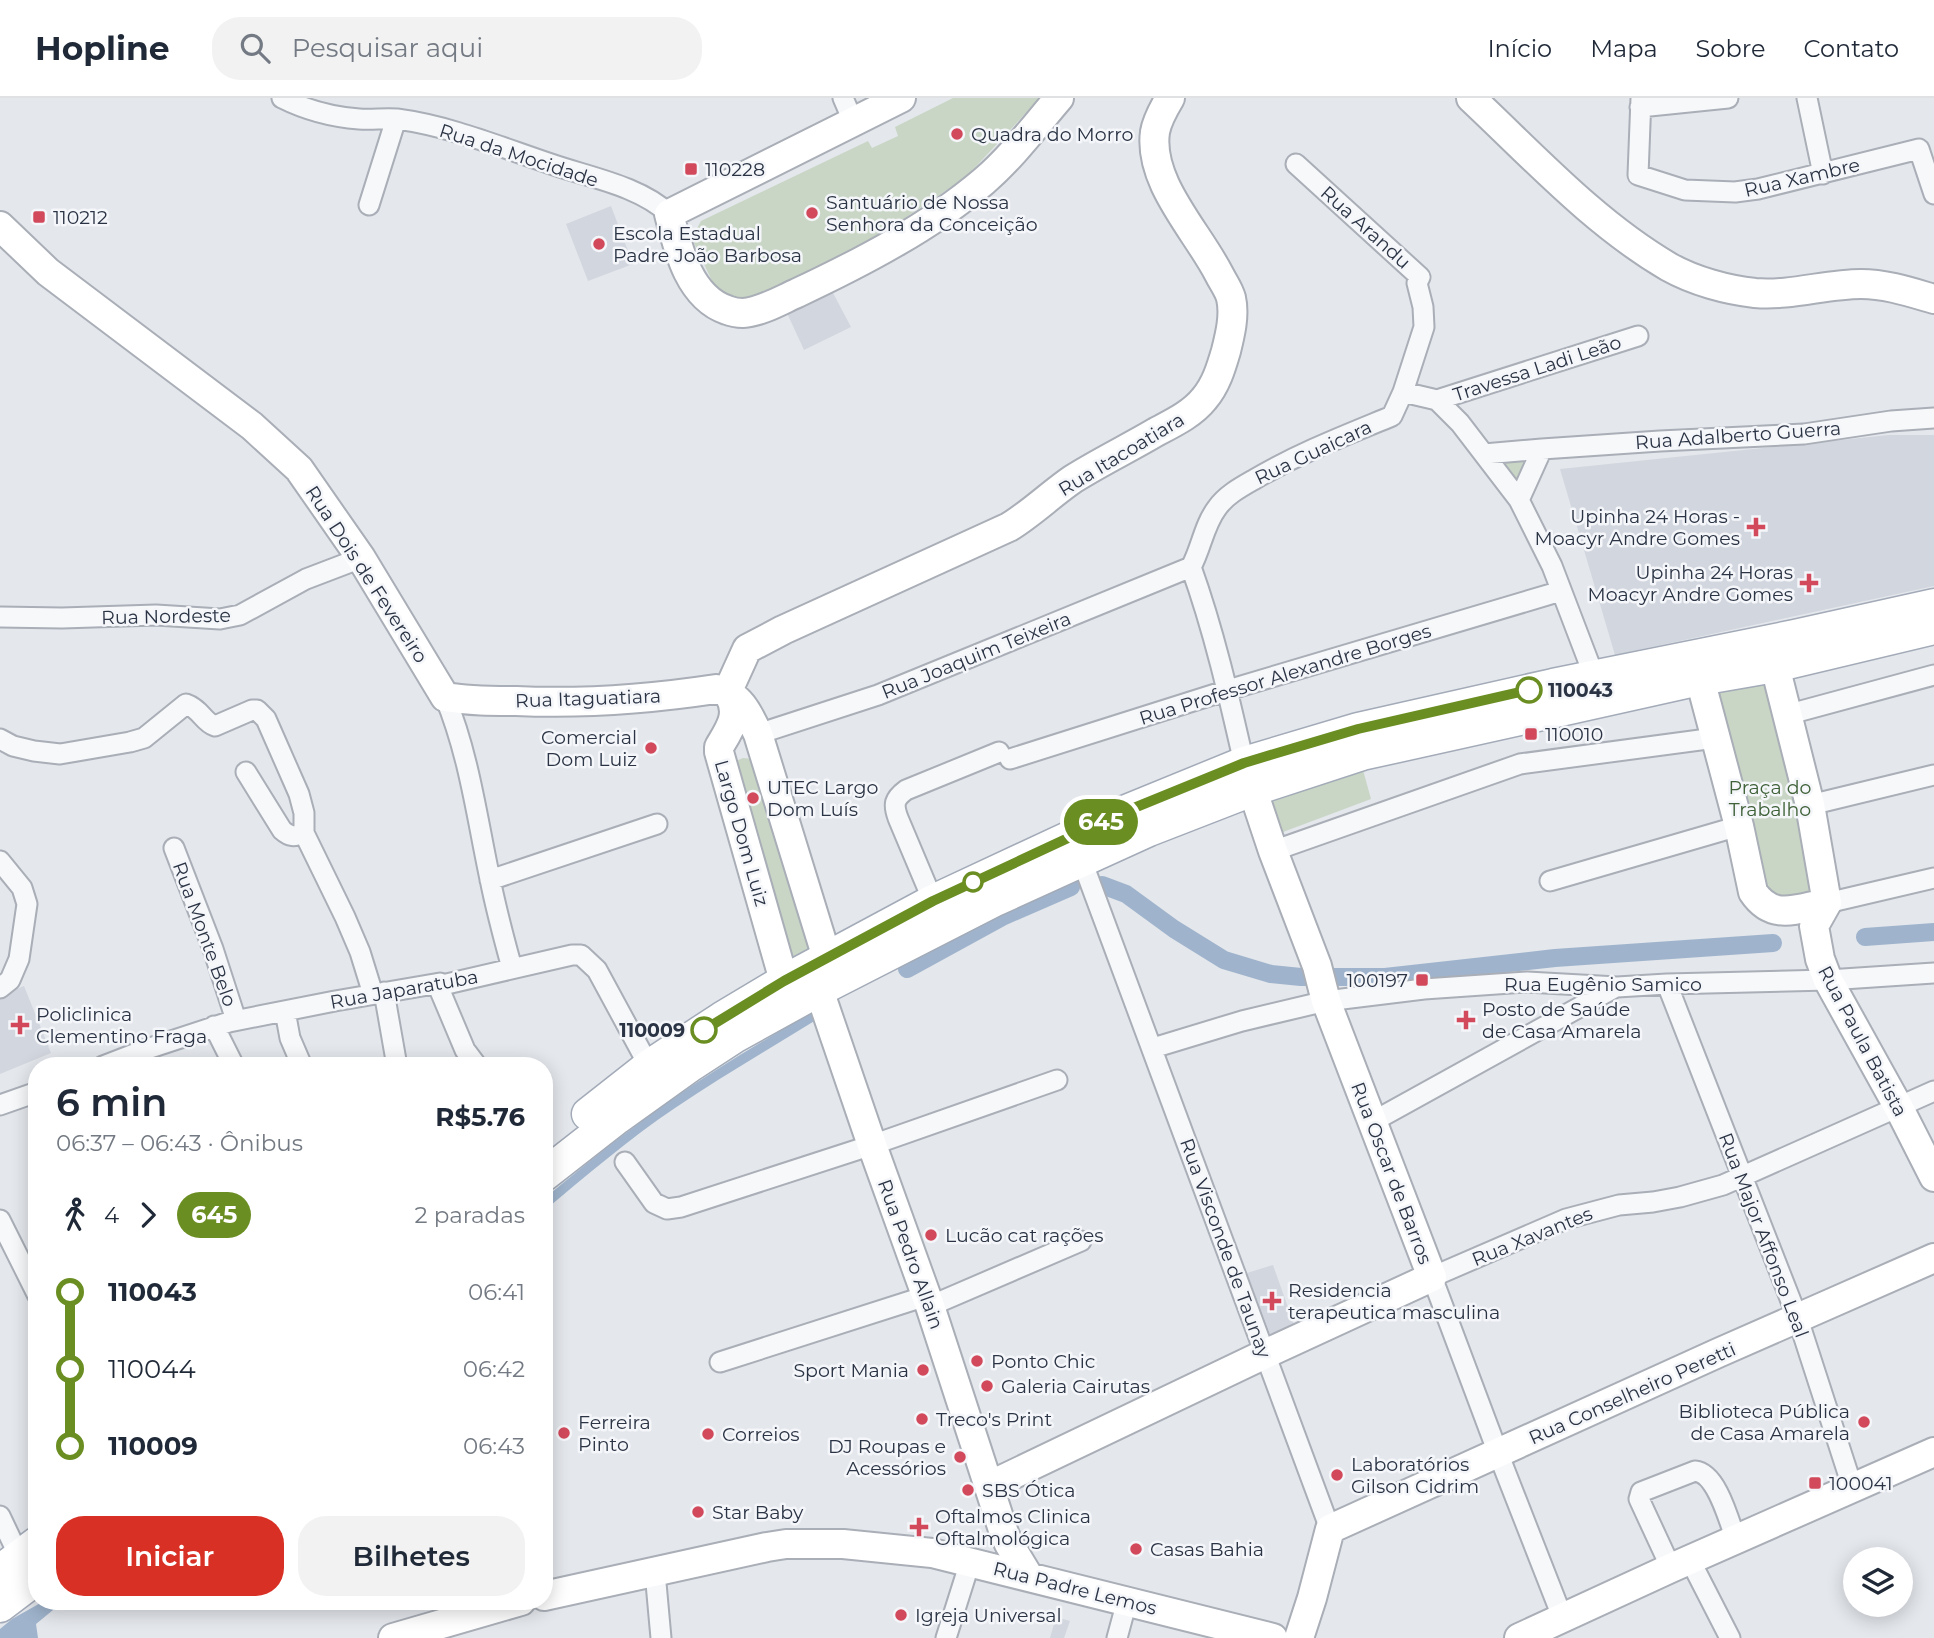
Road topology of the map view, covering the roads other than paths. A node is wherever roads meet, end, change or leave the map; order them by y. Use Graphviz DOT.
graph roads {
  1 [pos="282,98"];
  2 [pos="901,98"];
  3 [pos="1059,98"];
  4 [pos="1170,98"];
  5 [pos="1471,98"];
  6 [pos="1728,98"];
  7 [pos="1807,98"];
  8 [pos="1641,102"];
  9 [pos="848,109"];
  10 [pos="396,119"];
  11 [pos="1296,164"];
  12 [pos="1823,174"];
  13 [pos="1934,194"];
  14 [pos="369,205"];
  15 [pos="669,214"];
  16 [pos="0,226"];
  17 [pos="1934,299"];
  18 [pos="1638,336"];
  19 [pos="1403,392"];
  20 [pos="1437,400"];
  21 [pos="1392,416"];
  22 [pos="1934,418"];
  23 [pos="1542,449"];
  24 [pos="1484,454"];
  25 [pos="1518,500"];
  26 [pos="360,558"];
  27 [pos="1191,567"];
  28 [pos="1561,591"];
  29 [pos="1934,604"];
  30 [pos="0,617"];
  31 [pos="1934,628"];
  32 [pos="1774,666"];
  33 [pos="1934,675"];
  34 [pos="1594,676"];
  35 [pos="1700,680"];
  36 [pos="1228,690"];
  37 [pos="728,694"];
  38 [pos="445,696"];
  39 [pos="1787,715"];
  40 [pos="758,734"];
  41 [pos="1715,738"];
  42 [pos="0,739"];
  43 [pos="719,747"];
  44 [pos="246,772"];
  45 [pos="1934,775"];
  46 [pos="1248,776"];
  47 [pos="1810,805"];
  48 [pos="657,824"];
  49 [pos="1739,826"];
  50 [pos="304,833"];
  51 [pos="174,848"];
  52 [pos="1273,851"];
  53 [pos="0,861"];
  54 [pos="1082,861"];
  55 [pos="1934,878"];
  56 [pos="490,880"];
  57 [pos="1550,881"];
  58 [pos="933,901"];
  59 [pos="1820,914"];
  60 [pos="827,958"];
  61 [pos="512,968"];
  62 [pos="1824,970"];
  63 [pos="1934,973"];
  64 [pos="1667,984"];
  65 [pos="438,986"];
  66 [pos="1322,986"];
  67 [pos="1617,987"];
  68 [pos="0,988"];
  69 [pos="819,990"];
  70 [pos="379,993"];
  71 [pos="787,993"];
  72 [pos="285,1011"];
  73 [pos="236,1020"];
  74 [pos="214,1026"];
  75 [pos="1153,1048"];
  76 [pos="152,1057"];
  77 [pos="230,1057"];
  78 [pos="298,1057"];
  79 [pos="395,1057"];
  80 [pos="470,1057"];
  81 [pos="649,1066"];
  82 [pos="1057,1080"];
  83 [pos="1934,1091"];
  84 [pos="28,1095"];
  85 [pos="0,1105"];
  86 [pos="1899,1108"];
  87 [pos="1372,1122"];
  88 [pos="553,1141"];
  89 [pos="872,1145"];
  90 [pos="625,1162"];
  91 [pos="553,1168"];
  92 [pos="1742,1175"];
  93 [pos="1934,1177"];
  94 [pos="0,1220"];
  95 [pos="1081,1241"];
  96 [pos="1934,1258"];
  97 [pos="28,1276"];
  98 [pos="1433,1277"];
  99 [pos="928,1301"];
  100 [pos="1798,1320"];
  101 [pos="1265,1354"];
  102 [pos="720,1362"];
  103 [pos="1934,1452"];
  104 [pos="1498,1453"];
  105 [pos="989,1486"];
  106 [pos="1853,1489"];
  107 [pos="0,1516"];
  108 [pos="1001,1519"];
  109 [pos="1330,1529"];
  110 [pos="1737,1539"];
  111 [pos="23,1562"];
  112 [pos="970,1562"];
  113 [pos="1680,1564"];
  114 [pos="655,1572"];
  115 [pos="1030,1577"];
  116 [pos="553,1594"];
  117 [pos="1126,1601"];
  118 [pos="0,1606"];
  119 [pos="489,1610"];
  120 [pos="1563,1619"];
  121 [pos="393,1638"];
  122 [pos="661,1638"];
  123 [pos="946,1638"];
  124 [pos="1117,1638"];
  125 [pos="1273,1638"];
  126 [pos="1299,1638"];
  127 [pos="1519,1638"];
  128 [pos="1730,1638"];
  1 -- 10 [label="street, Rua da Mocidade"];
  2 -- 9 [label="street"];
  3 -- 15 [label="street"];
  4 -- 37 [label="street, Rua Itacoatiara"];
  5 -- 17 [label="street"];
  6 -- 8 [label="street"];
  7 -- 12 [label="street"];
  8 -- 12 [label="street, Rua Xambre"];
  9 -- 15 [label="street"];
  10 -- 14 [label="street"];
  10 -- 15 [label="street, Rua da Mocidade"];
  11 -- 19 [label="street, Rua Arandu"];
  12 -- 13 [label="street, Rua Xambre"];
  16 -- 26 [label="street, Rua Dois de Fevereiro"];
  18 -- 20 [label="street, Travessa Ladi Leão"];
  19 -- 20 [label="street"];
  19 -- 21 [label="street, Rua Arandu"];
  20 -- 24 [label="street"];
  21 -- 27 [label="street, Rua Guaicara"];
  22 -- 23 [label="street, Rua Adalberto Guerra"];
  23 -- 24 [label="street, Rua Adalberto Guerra"];
  23 -- 25 [label="street"];
  24 -- 25 [label="street"];
  25 -- 28 [label="street"];
  26 -- 30 [label="street, Rua Nordeste"];
  26 -- 38 [label="street, Rua Dois de Fevereiro"];
  27 -- 36 [label="street"];
  27 -- 40 [label="street, Rua Joaquim Teixeira"];
  28 -- 34 [label="street"];
  28 -- 36 [label="street, Rua Professor Alexandre Borges"];
  29 -- 34 [label="main road"];
  31 -- 32 [label="main road"];
  32 -- 35 [label="main road"];
  32 -- 39 [label="street"];
  33 -- 39 [label="street"];
  34 -- 46 [label="main road"];
  35 -- 41 [label="street"];
  35 -- 46 [label="main road"];
  36 -- 46 [label="street"];
  36 -- 58 [label="street, Rua Professor Alexandre Borges"];
  37 -- 38 [label="street, Rua Itaguatiara"];
  37 -- 40 [label="street"];
  37 -- 43 [label="street, Largo Dom Luiz"];
  38 -- 56 [label="street, Rua Dois de Fevereiro"];
  39 -- 47 [label="street"];
  40 -- 43 [label="street"];
  40 -- 60 [label="street"];
  41 -- 49 [label="street"];
  41 -- 52 [label="street"];
  42 -- 50 [label="street"];
  43 -- 71 [label="street, Largo Dom Luiz"];
  44 -- 50 [label="street"];
  45 -- 47 [label="street"];
  46 -- 52 [label="street, Rua Oscar de Barros"];
  46 -- 54 [label="main road"];
  46 -- 58 [label="main road"];
  47 -- 59 [label="street"];
  48 -- 56 [label="street"];
  49 -- 57 [label="street"];
  49 -- 59 [label="street"];
  50 -- 70 [label="street"];
  51 -- 73 [label="street, Rua Monte Belo"];
  52 -- 66 [label="street, Rua Oscar de Barros"];
  53 -- 68 [label="street"];
  54 -- 69 [label="main road"];
  54 -- 75 [label="street, Rua Visconde de Taunay"];
  55 -- 59 [label="street"];
  56 -- 61 [label="street, Rua Dois de Fevereiro"];
  58 -- 60 [label="main road"];
  59 -- 62 [label="street, Rua Paula Batista"];
  60 -- 71 [label="main road"];
  61 -- 65 [label="street, Rua Japaratuba"];
  61 -- 81 [label="street, Rua Japaratuba"];
  62 -- 63 [label="street, Rua Eugênio Samico"];
  62 -- 64 [label="street, Rua Eugênio Samico"];
  62 -- 86 [label="street, Rua Paula Batista"];
  64 -- 67 [label="street, Rua Eugênio Samico"];
  64 -- 92 [label="street, Rua Major Affonso Leal"];
  65 -- 70 [label="street, Rua Japaratuba"];
  65 -- 80 [label="street"];
  66 -- 67 [label="street, Rua Eugênio Samico"];
  66 -- 75 [label="street, Rua Eugênio Samico"];
  66 -- 87 [label="street, Rua Oscar de Barros"];
  67 -- 87 [label="street"];
  69 -- 71 [label="main road"];
  69 -- 89 [label="street, Rua Pedro Allain"];
  70 -- 72 [label="street, Rua Japaratuba"];
  70 -- 79 [label="street"];
  71 -- 81 [label="main road"];
  71 -- 91 [label="main road"];
  72 -- 73 [label="street, Rua Japaratuba"];
  72 -- 78 [label="street"];
  73 -- 74 [label="street, Rua Japaratuba"];
  74 -- 76 [label="street, Rua Japaratuba"];
  74 -- 77 [label="street"];
  75 -- 101 [label="street, Rua Visconde de Taunay"];
  81 -- 88 [label="main road"];
  82 -- 89 [label="street"];
  83 -- 86 [label="street, Rua Xavantes"];
  84 -- 85 [label="street"];
  86 -- 92 [label="street, Rua Xavantes"];
  86 -- 93 [label="street, Rua Paula Batista"];
  87 -- 98 [label="street, Rua Oscar de Barros"];
  89 -- 90 [label="street"];
  89 -- 99 [label="street, Rua Pedro Allain"];
  92 -- 98 [label="street, Rua Xavantes"];
  92 -- 100 [label="street, Rua Major Affonso Leal"];
  94 -- 97 [label="street"];
  95 -- 99 [label="street"];
  96 -- 100 [label="street, Rua Conselheiro Peretti"];
  98 -- 101 [label="street, Rua Xavantes"];
  98 -- 104 [label="street, Rua Oscar de Barros"];
  99 -- 102 [label="street"];
  99 -- 105 [label="street, Rua Pedro Allain"];
  100 -- 104 [label="street, Rua Conselheiro Peretti"];
  100 -- 106 [label="street, Rua Major Affonso Leal"];
  101 -- 105 [label="street, Rua Xavantes"];
  101 -- 109 [label="street, Rua Visconde de Taunay"];
  103 -- 106 [label="street"];
  104 -- 109 [label="street, Rua Conselheiro Peretti"];
  104 -- 120 [label="street, Rua Oscar de Barros"];
  105 -- 108 [label="street, Rua Pedro Allain"];
  106 -- 110 [label="street"];
  107 -- 111 [label="street"];
  108 -- 112 [label="street"];
  108 -- 115 [label="street, Rua Pedro Allain"];
  109 -- 126 [label="street"];
  110 -- 113 [label="street"];
  110 -- 113 [label="street"];
  111 -- 118 [label="main road"];
  112 -- 114 [label="street, Rua Padre Lemos"];
  112 -- 115 [label="street, Rua Padre Lemos"];
  112 -- 123 [label="street"];
  113 -- 120 [label="street"];
  113 -- 128 [label="street"];
  114 -- 116 [label="street, Rua Padre Lemos"];
  114 -- 122 [label="street"];
  115 -- 117 [label="street, Rua Padre Lemos"];
  117 -- 124 [label="street"];
  117 -- 125 [label="street, Rua Padre Lemos"];
  119 -- 121 [label="street"];
  120 -- 127 [label="street"];
}
